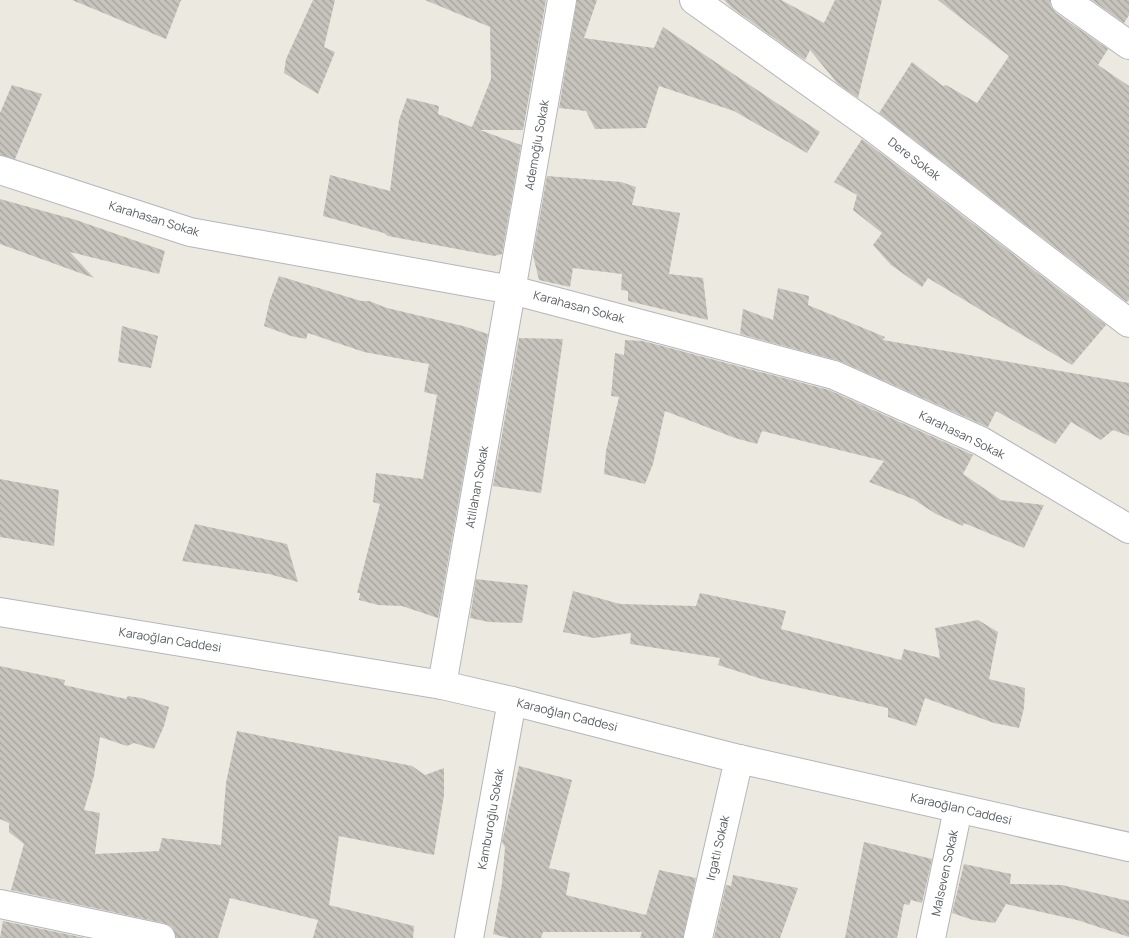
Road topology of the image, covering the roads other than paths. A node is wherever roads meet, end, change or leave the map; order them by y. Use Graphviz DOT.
graph roads {
  1 [pos="562,0"];
  2 [pos="694,0"];
  3 [pos="1065,0"];
  4 [pos="1129,44"];
  5 [pos="0,170"];
  6 [pos="512,290"];
  7 [pos="1129,323"];
  8 [pos="1129,528"];
  9 [pos="0,612"];
  10 [pos="442,685"];
  11 [pos="512,701"];
  12 [pos="739,759"];
  13 [pos="958,809"];
  14 [pos="1129,847"];
  15 [pos="0,904"];
  16 [pos="161,938"];
  17 [pos="469,938"];
  18 [pos="698,938"];
  19 [pos="931,938"];
  1 -- 6 [label="street, Ademoğlu Sokak"];
  2 -- 7 [label="street, Dere Sokak"];
  3 -- 4 [label="street"];
  5 -- 6 [label="street, Karahasan Sokak"];
  6 -- 8 [label="street, Karahasan Sokak"];
  6 -- 10 [label="street, Atillahan Sokak"];
  9 -- 10 [label="street, Karaoğlan Caddesi"];
  10 -- 11 [label="street, Karaoğlan Caddesi"];
  11 -- 12 [label="street, Karaoğlan Caddesi"];
  11 -- 17 [label="street, Kamburoğlu Sokak"];
  12 -- 13 [label="street, Karaoğlan Caddesi"];
  12 -- 18 [label="street, Irgatlı Sokak"];
  13 -- 14 [label="street, Karaoğlan Caddesi"];
  13 -- 19 [label="street, Malseven Sokak"];
  15 -- 16 [label="street"];
}
